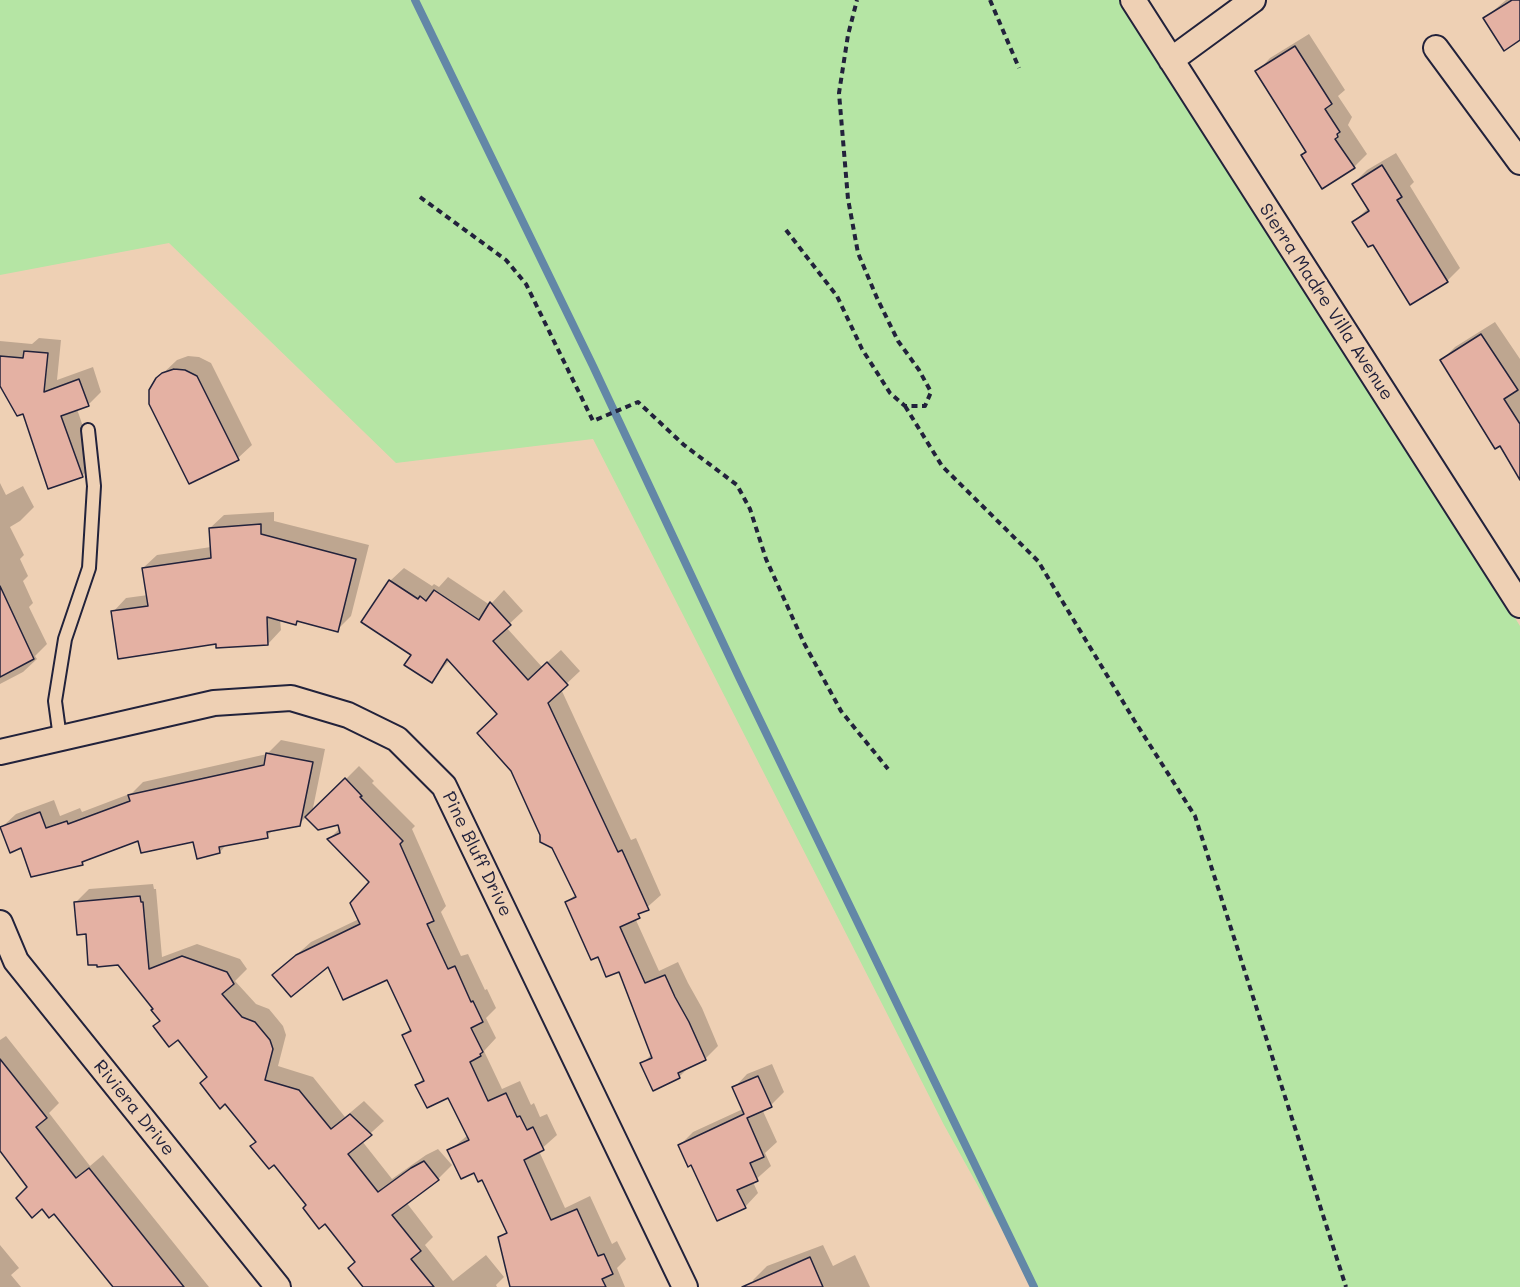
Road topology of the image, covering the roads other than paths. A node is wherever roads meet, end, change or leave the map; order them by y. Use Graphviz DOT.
graph roads {
  1 [pos="1133,0"];
  2 [pos="1253,0"];
  3 [pos="1436,48"];
  4 [pos="1171,60"];
  5 [pos="1520,162"];
  6 [pos="88,430"];
  7 [pos="1520,604"];
  8 [pos="60,738"];
  9 [pos="0,752"];
  10 [pos="0,923"];
  11 [pos="8,968"];
  12 [pos="278,1287"];
  13 [pos="685,1287"];
  1 -- 4 [label="street, Sierra Madre Villa Avenue"];
  2 -- 4 [label="street"];
  3 -- 5 [label="street"];
  4 -- 7 [label="street, Sierra Madre Villa Avenue"];
  6 -- 8 [label="lane"];
  8 -- 9 [label="street, Pine Bluff Drive"];
  8 -- 13 [label="street, Pine Bluff Drive"];
  10 -- 11 [label="street, Riviera Drive"];
  11 -- 12 [label="street, Riviera Drive"];
}
